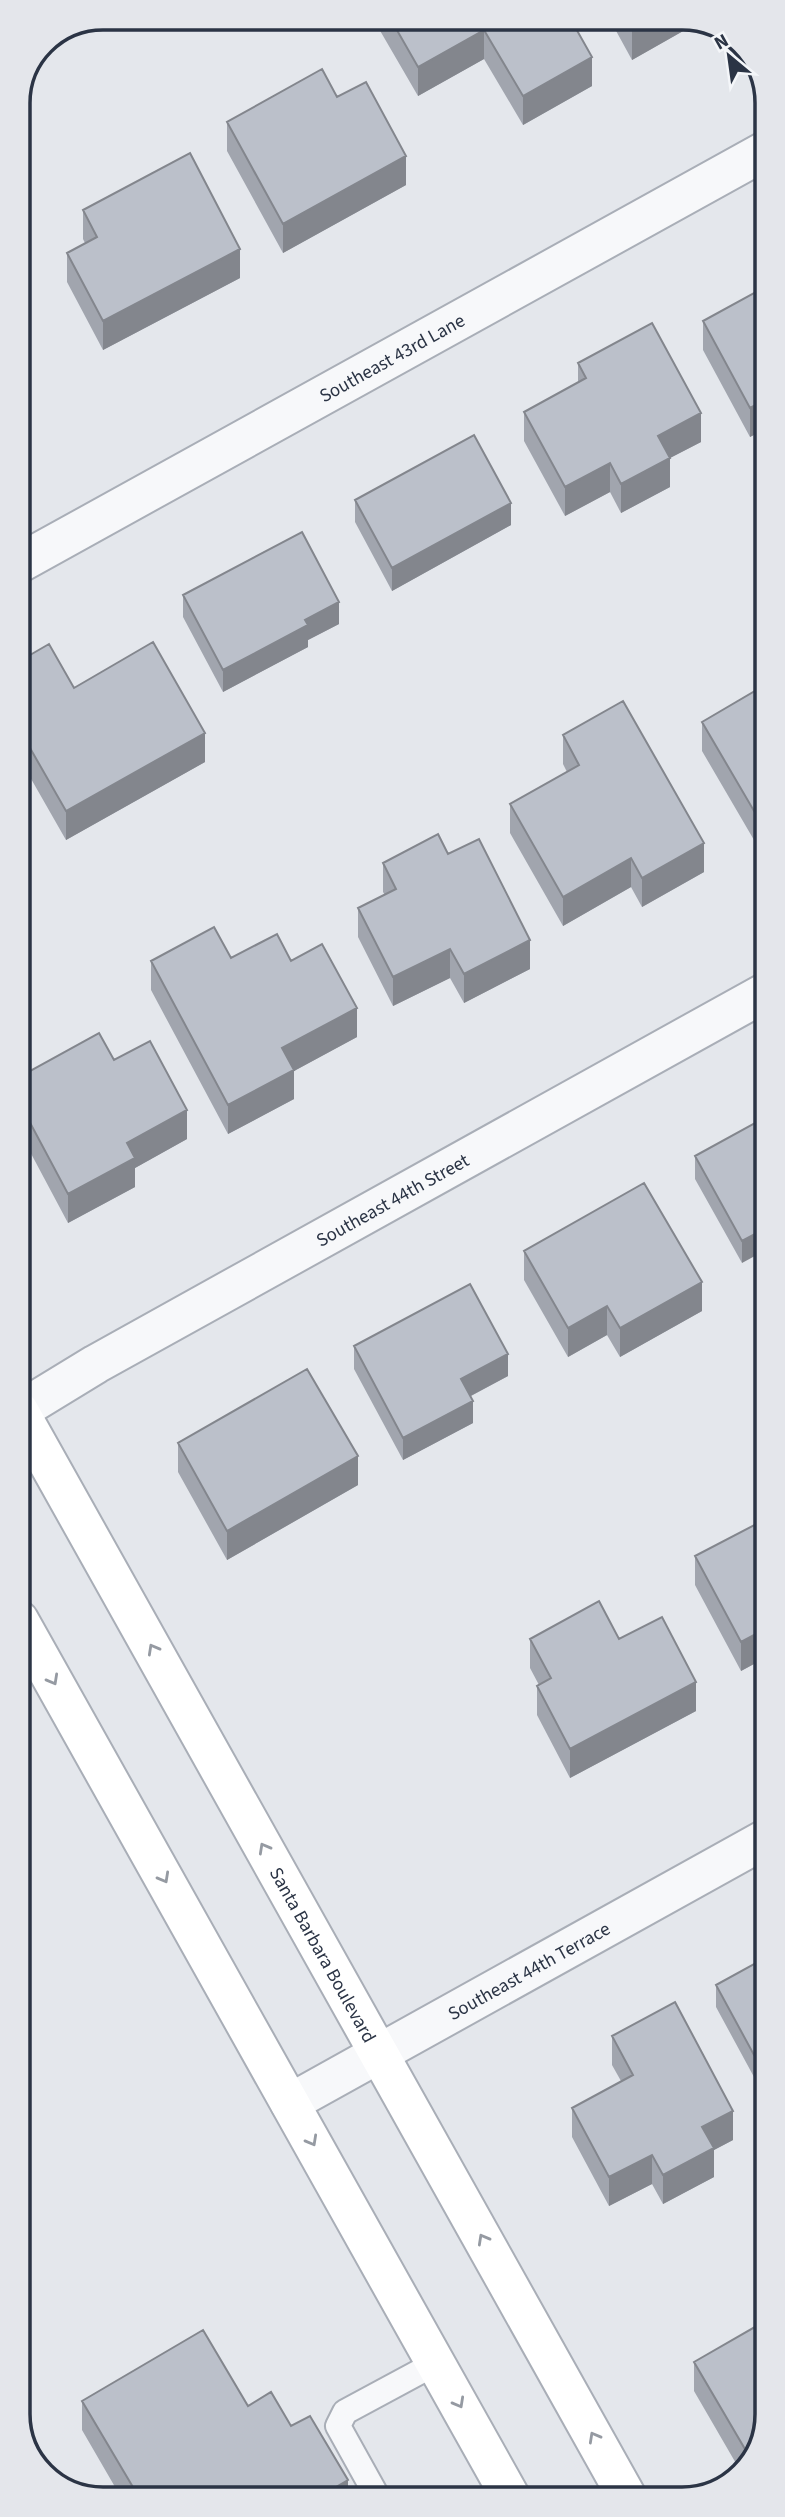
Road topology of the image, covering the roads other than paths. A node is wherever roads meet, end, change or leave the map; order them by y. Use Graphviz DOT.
graph roads {
  1 [pos="755,157"];
  2 [pos="30,557"];
  3 [pos="755,998"];
  4 [pos="30,1404"];
  5 [pos="30,1431"];
  6 [pos="30,1640"];
  7 [pos="755,1845"];
  8 [pos="379,2054"];
  9 [pos="290,2103"];
  10 [pos="436,2363"];
  11 [pos="372,2487"];
  12 [pos="506,2487"];
  13 [pos="621,2487"];
  1 -- 2 [label="street, Southeast 43rd Lane"];
  3 -- 4 [label="street, Southeast 44th Street"];
  8 -- 5 [label="main road, Santa Barbara Boulevard, one-way"];
  6 -- 9 [label="main road, one-way"];
  7 -- 8 [label="street, Southeast 44th Terrace"];
  8 -- 9 [label="street, Southeast 44th Terrace"];
  13 -- 8 [label="main road, Santa Barbara Boulevard, one-way"];
  9 -- 10 [label="main road, one-way"];
  10 -- 11 [label="lane"];
  10 -- 12 [label="main road, one-way"];
}
